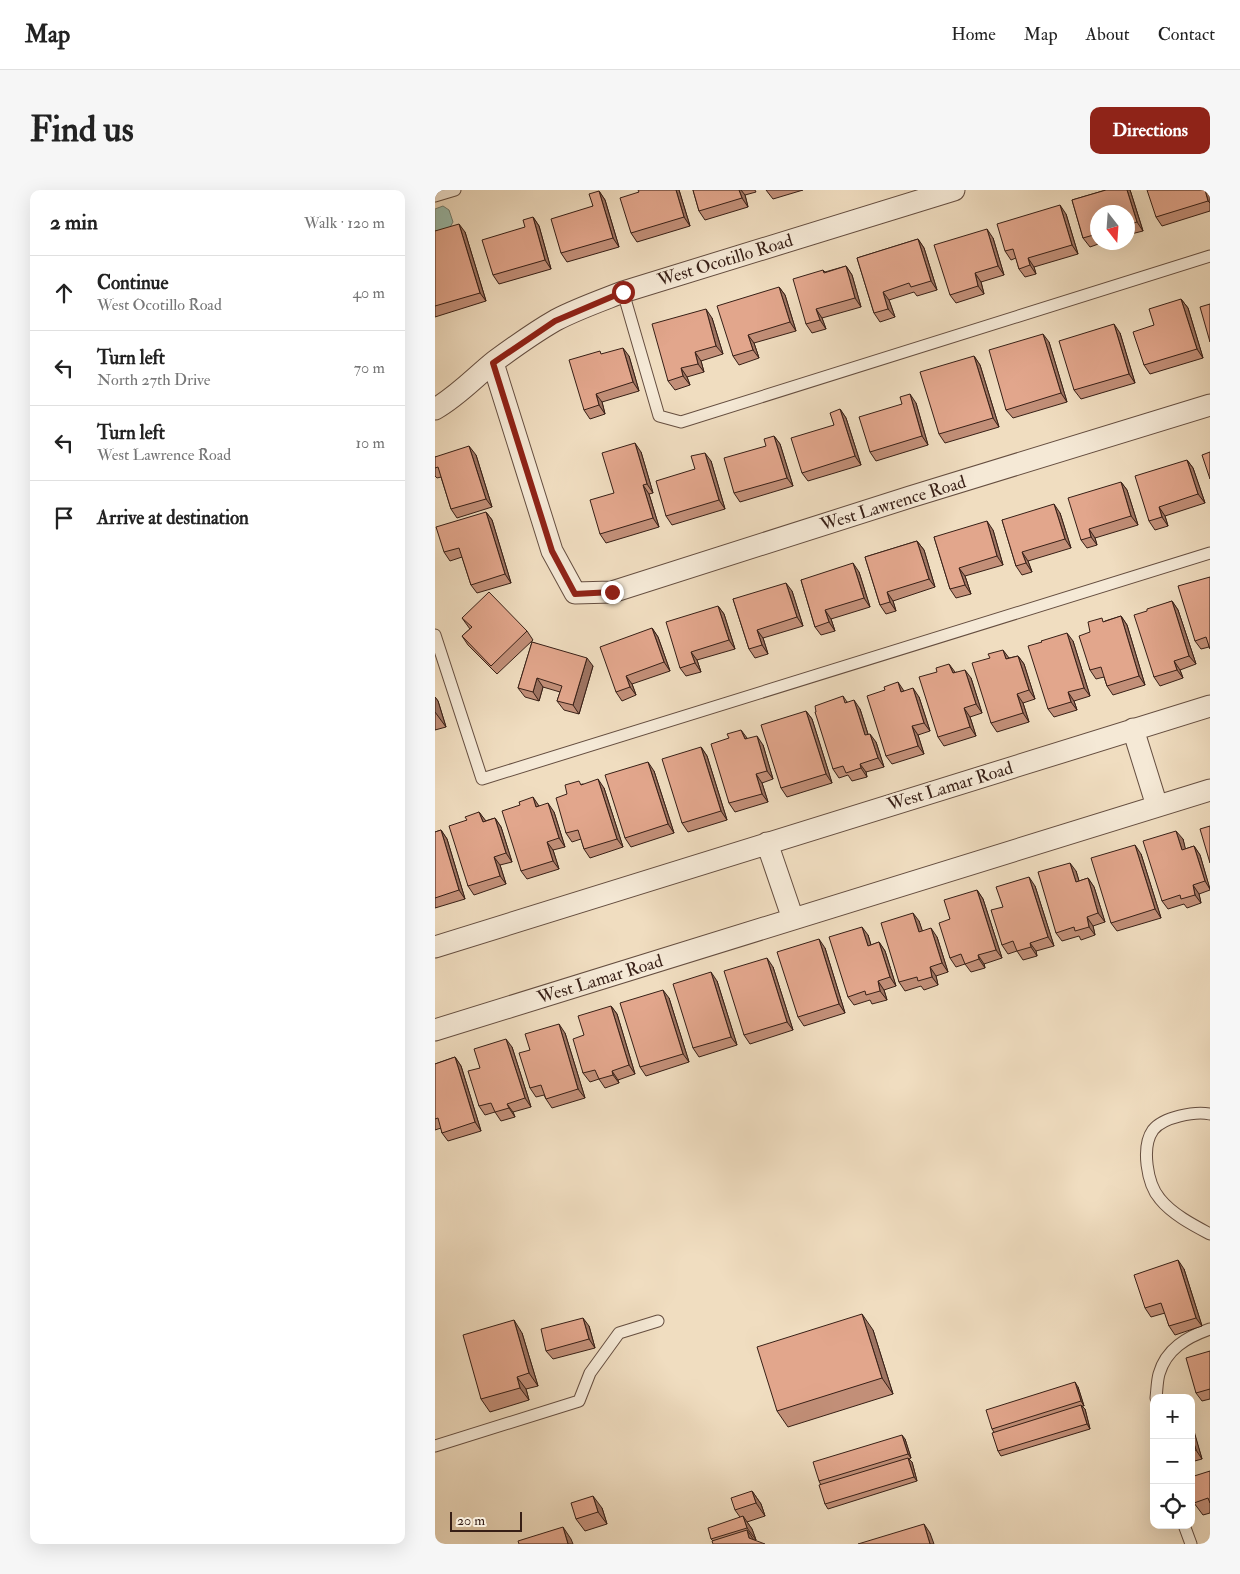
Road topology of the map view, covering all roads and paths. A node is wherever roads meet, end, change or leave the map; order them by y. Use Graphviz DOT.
graph roads {
  1 [pos="455,190"];
  2 [pos="954,190"];
  3 [pos="435,196"];
  4 [pos="1210,256"];
  5 [pos="623,292"];
  6 [pos="493,363"];
  7 [pos="1210,405"];
  8 [pos="435,409"];
  9 [pos="1210,553"];
  10 [pos="435,635"];
  11 [pos="1210,706"];
  12 [pos="1133,729"];
  13 [pos="1210,790"];
  14 [pos="1157,806"];
  15 [pos="767,843"];
  16 [pos="793,919"];
  17 [pos="435,947"];
  18 [pos="435,1030"];
  19 [pos="1210,1114"];
  20 [pos="1210,1234"];
  21 [pos="658,1321"];
  22 [pos="1210,1329"];
  23 [pos="1156,1394"];
  24 [pos="435,1446"];
  25 [pos="1186,1529"];
  26 [pos="1191,1544"];
  1 -- 3 [label="lane"];
  2 -- 5 [label="street, West Ocotillo Road"];
  4 -- 5 [label="lane"];
  5 -- 6 [label="street, West Ocotillo Road"];
  6 -- 7 [label="street, West Lawrence Road"];
  6 -- 8 [label="street, West Ocotillo Road"];
  9 -- 10 [label="lane"];
  11 -- 12 [label="street, West Lamar Road"];
  12 -- 14 [label="street"];
  12 -- 15 [label="street, West Lamar Road"];
  13 -- 14 [label="street, West Lamar Road"];
  14 -- 16 [label="street, West Lamar Road"];
  15 -- 16 [label="street"];
  15 -- 17 [label="street, West Lamar Road"];
  16 -- 18 [label="street, West Lamar Road"];
  19 -- 20 [label="lane"];
  21 -- 24 [label="lane"];
  22 -- 23 [label="lane"];
  25 -- 26 [label="lane"];
}
